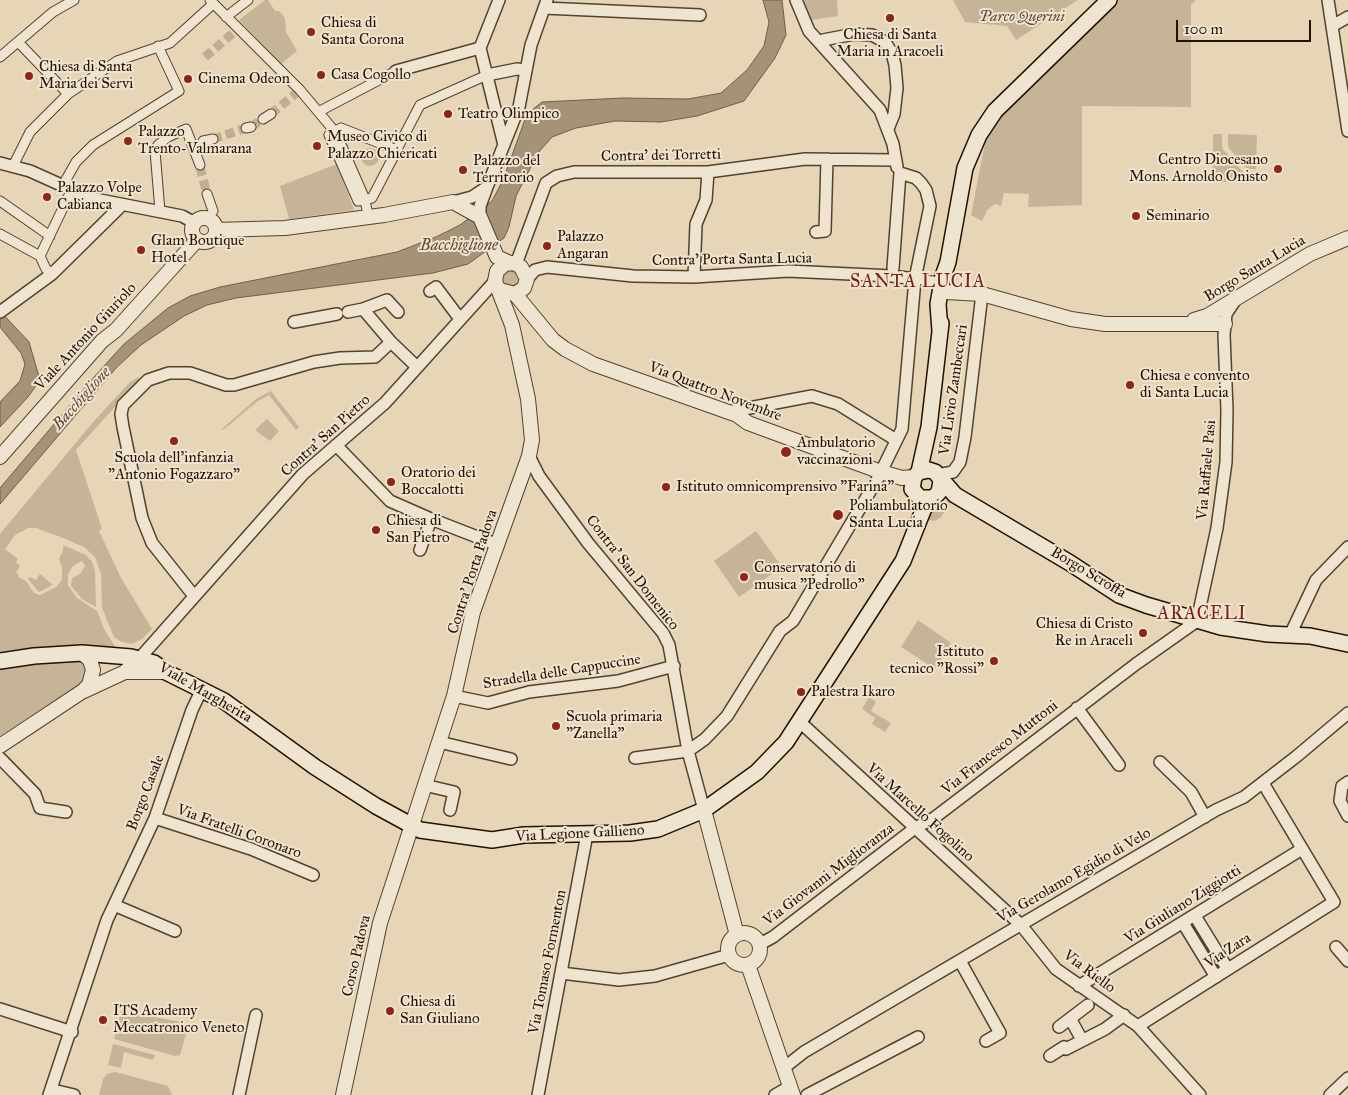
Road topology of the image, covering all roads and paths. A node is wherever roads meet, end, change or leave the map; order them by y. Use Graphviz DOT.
graph roads {
  1 [pos="71,0"];
  2 [pos="248,0"];
  3 [pos="499,0"];
  4 [pos="796,0"];
  5 [pos="1109,0"];
  6 [pos="1328,0"];
  7 [pos="212,2"];
  8 [pos="545,4"];
  9 [pos="700,15"];
  10 [pos="226,17"];
  11 [pos="1348,17"];
  12 [pos="1332,26"];
  13 [pos="823,40"];
  14 [pos="19,42"];
  15 [pos="158,46"];
  16 [pos="480,48"];
  17 [pos="0,57"];
  18 [pos="525,70"];
  19 [pos="396,71"];
  20 [pos="487,75"];
  21 [pos="68,94"];
  22 [pos="320,111"];
  23 [pos="498,115"];
  24 [pos="514,121"];
  25 [pos="888,129"];
  26 [pos="335,131"];
  27 [pos="1348,131"];
  28 [pos="213,139"];
  29 [pos="197,144"];
  30 [pos="504,145"];
  31 [pos="397,150"];
  32 [pos="828,159"];
  33 [pos="894,160"];
  34 [pos="0,163"];
  35 [pos="13,166"];
  36 [pos="200,166"];
  37 [pos="708,172"];
  38 [pos="900,173"];
  39 [pos="67,187"];
  40 [pos="207,194"];
  41 [pos="364,199"];
  42 [pos="0,201"];
  43 [pos="122,205"];
  44 [pos="475,207"];
  45 [pos="213,210"];
  46 [pos="160,211"];
  47 [pos="369,218"];
  48 [pos="195,223"];
  49 [pos="216,230"];
  50 [pos="816,232"];
  51 [pos="0,234"];
  52 [pos="50,236"];
  53 [pos="1348,238"];
  54 [pos="197,240"];
  55 [pos="40,256"];
  56 [pos="893,268"];
  57 [pos="503,273"];
  58 [pos="52,274"];
  59 [pos="694,277"];
  60 [pos="915,279"];
  61 [pos="526,281"];
  62 [pos="944,287"];
  63 [pos="430,291"];
  64 [pos="982,294"];
  65 [pos="363,309"];
  66 [pos="3,310"];
  67 [pos="398,312"];
  68 [pos="1222,318"];
  69 [pos="460,319"];
  70 [pos="537,320"];
  71 [pos="294,322"];
  72 [pos="391,342"];
  73 [pos="417,367"];
  74 [pos="751,408"];
  75 [pos="728,412"];
  76 [pos="748,424"];
  77 [pos="929,427"];
  78 [pos="896,440"];
  79 [pos="336,445"];
  80 [pos="529,456"];
  81 [pos="0,457"];
  82 [pos="887,474"];
  83 [pos="915,483"];
  84 [pos="937,484"];
  85 [pos="431,518"];
  86 [pos="912,542"];
  87 [pos="498,545"];
  88 [pos="1348,546"];
  89 [pos="420,550"];
  90 [pos="194,596"];
  91 [pos="1197,621"];
  92 [pos="1290,635"];
  93 [pos="1348,644"];
  94 [pos="82,653"];
  95 [pos="139,659"];
  96 [pos="0,661"];
  97 [pos="674,666"];
  98 [pos="125,672"];
  99 [pos="166,672"];
  100 [pos="202,690"];
  101 [pos="83,691"];
  102 [pos="454,696"];
  103 [pos="1077,708"];
  104 [pos="1348,713"];
  105 [pos="800,722"];
  106 [pos="3,742"];
  107 [pos="439,742"];
  108 [pos="688,750"];
  109 [pos="0,758"];
  110 [pos="635,758"];
  111 [pos="511,759"];
  112 [pos="1160,762"];
  113 [pos="1119,765"];
  114 [pos="1348,782"];
  115 [pos="1263,783"];
  116 [pos="424,785"];
  117 [pos="450,810"];
  118 [pos="704,810"];
  119 [pos="66,812"];
  120 [pos="1348,816"];
  121 [pos="1204,817"];
  122 [pos="155,818"];
  123 [pos="410,826"];
  124 [pos="915,828"];
  125 [pos="587,834"];
  126 [pos="1302,849"];
  127 [pos="313,875"];
  128 [pos="114,904"];
  129 [pos="1194,916"];
  130 [pos="1183,923"];
  131 [pos="1021,925"];
  132 [pos="175,931"];
  133 [pos="737,935"];
  134 [pos="760,944"];
  135 [pos="1336,947"];
  136 [pos="729,955"];
  137 [pos="960,961"];
  138 [pos="1348,961"];
  139 [pos="748,965"];
  140 [pos="1227,968"];
  141 [pos="561,973"];
  142 [pos="1216,977"];
  143 [pos="1079,986"];
  144 [pos="1088,1005"];
  145 [pos="0,1009"];
  146 [pos="256,1015"];
  147 [pos="1124,1015"];
  148 [pos="1070,1020"];
  149 [pos="1138,1026"];
  150 [pos="1059,1027"];
  151 [pos="72,1032"];
  152 [pos="918,1037"];
  153 [pos="1082,1040"];
  154 [pos="986,1041"];
  155 [pos="1050,1056"];
  156 [pos="785,1067"];
  157 [pos="1348,1078"];
  158 [pos="791,1091"];
  159 [pos="51,1092"];
  160 [pos="74,1095"];
  161 [pos="239,1095"];
  162 [pos="343,1095"];
  163 [pos="538,1095"];
  164 [pos="775,1095"];
  165 [pos="807,1095"];
  166 [pos="1200,1095"];
  167 [pos="1330,1095"];
  1 -- 14 [label="street"];
  2 -- 10 [label="street"];
  3 -- 16 [label="street"];
  4 -- 25 [label="street"];
  5 -- 62 [label="main road"];
  6 -- 12 [label="street"];
  7 -- 10 [label="street"];
  7 -- 15 [label="street"];
  8 -- 9 [label="street"];
  8 -- 18 [label="street"];
  10 -- 22 [label="street"];
  11 -- 12 [label="street"];
  12 -- 27 [label="street"];
  13 -- 25 [label="street"];
  14 -- 17 [label="street"];
  14 -- 21 [label="street"];
  15 -- 21 [label="street"];
  15 -- 39 [label="street"];
  16 -- 19 [label="street"];
  16 -- 20 [label="street"];
  18 -- 20 [label="street"];
  18 -- 24 [label="street"];
  19 -- 22 [label="street"];
  20 -- 23 [label="street"];
  20 -- 31 [label="street"];
  21 -- 35 [label="street"];
  22 -- 26 [label="street"];
  23 -- 24 [label="street"];
  23 -- 30 [label="street"];
  24 -- 30 [label="street"];
  25 -- 33 [label="street"];
  26 -- 31 [label="street"];
  26 -- 41 [label="street"];
  28 -- 29 [label="street"];
  29 -- 36 [label="street"];
  29 -- 46 [label="street"];
  30 -- 44 [label="street"];
  31 -- 41 [label="street"];
  32 -- 33 [label="street, Contra' dei Torretti"];
  32 -- 37 [label="street, Contra' dei Torretti"];
  32 -- 50 [label="street"];
  33 -- 38 [label="street"];
  34 -- 35 [label="street"];
  35 -- 39 [label="street"];
  37 -- 57 [label="street, Contra' dei Torretti"];
  37 -- 59 [label="street"];
  38 -- 56 [label="street"];
  38 -- 60 [label="street"];
  39 -- 43 [label="street"];
  39 -- 52 [label="street"];
  40 -- 45 [label="street"];
  41 -- 47 [label="street"];
  42 -- 52 [label="street"];
  43 -- 46 [label="street"];
  43 -- 58 [label="street"];
  44 -- 47 [label="street"];
  44 -- 57 [label="street, Contra' Porta Padova"];
  46 -- 48 [label="street"];
  47 -- 49 [label="street"];
  48 -- 49 [label="street"];
  48 -- 54 [label="street"];
  49 -- 54 [label="street"];
  51 -- 55 [label="street"];
  52 -- 55 [label="street"];
  53 -- 68 [label="street, Borgo Santa Lucia"];
  54 -- 81 [label="street, Viale Antonio Giuriolo"];
  55 -- 58 [label="street"];
  57 -- 61 [label="street"];
  57 -- 61 [label="street, Via Quattro Novembre"];
  57 -- 69 [label="street, Contra' San Pietro"];
  57 -- 70 [label="street, Via Quattro Novembre"];
  57 -- 80 [label="street, Contra' Porta Padova"];
  58 -- 66 [label="street"];
  59 -- 60 [label="street, Contra' Porta Santa Lucia"];
  59 -- 61 [label="street, Contra' Porta Santa Lucia"];
  60 -- 62 [label="street, Contra' Porta Santa Lucia"];
  60 -- 78 [label="street"];
  61 -- 70 [label="street, Via Quattro Novembre"];
  62 -- 64 [label="street, Borgo Santa Lucia"];
  62 -- 77 [label="main road"];
  63 -- 69 [label="street"];
  64 -- 68 [label="street, Borgo Santa Lucia"];
  64 -- 84 [label="street, Via Livio Zambeccari"];
  65 -- 67 [label="street"];
  65 -- 71 [label="street"];
  65 -- 72 [label="street"];
  68 -- 91 [label="street, Via Raffaele Pasi"];
  69 -- 73 [label="street, Contra' San Pietro"];
  70 -- 75 [label="street, Via Quattro Novembre"];
  72 -- 73 [label="street"];
  72 -- 90 [label="street"];
  73 -- 79 [label="street, Contra' San Pietro"];
  74 -- 75 [label="street"];
  74 -- 76 [label="street"];
  74 -- 78 [label="street"];
  75 -- 76 [label="street, Via Quattro Novembre"];
  76 -- 82 [label="street, Via Quattro Novembre"];
  77 -- 83 [label="main road, Via Legione Gallieno"];
  77 -- 84 [label="main road"];
  78 -- 82 [label="street"];
  79 -- 85 [label="street"];
  79 -- 90 [label="street, Contra' San Pietro"];
  80 -- 87 [label="street, Contra' Porta Padova"];
  80 -- 97 [label="street, Contra' San Domenico"];
  82 -- 83 [label="street, Via Quattro Novembre"];
  82 -- 108 [label="street"];
  83 -- 84 [label="main road"];
  83 -- 84 [label="main road"];
  83 -- 86 [label="main road, Via Legione Gallieno"];
  84 -- 86 [label="main road, Via Legione Gallieno"];
  84 -- 91 [label="main road, Borgo Scroffa"];
  85 -- 87 [label="street"];
  85 -- 89 [label="street"];
  86 -- 105 [label="main road, Via Legione Gallieno"];
  87 -- 102 [label="street, Contra' Porta Padova"];
  88 -- 92 [label="street"];
  90 -- 95 [label="street, Contra' San Pietro"];
  91 -- 92 [label="main road, Borgo Scroffa"];
  91 -- 103 [label="street, Via Francesco Muttoni"];
  92 -- 93 [label="main road, Borgo Scroffa"];
  94 -- 95 [label="main road, Viale Margherita"];
  94 -- 96 [label="main road, Viale Margherita"];
  94 -- 101 [label="street"];
  95 -- 98 [label="street"];
  95 -- 99 [label="main road, Viale Margherita"];
  97 -- 102 [label="street, Stradella delle Cappuccine"];
  97 -- 108 [label="street, Contra' San Domenico"];
  98 -- 99 [label="street"];
  98 -- 101 [label="street"];
  99 -- 100 [label="main road, Viale Margherita"];
  100 -- 122 [label="street, Borgo Casale"];
  100 -- 123 [label="main road, Viale Margherita"];
  101 -- 106 [label="street"];
  102 -- 107 [label="street, Contra' Porta Padova"];
  103 -- 113 [label="street, Via Francesco Muttoni"];
  103 -- 124 [label="street, Via Francesco Muttoni"];
  104 -- 115 [label="street, Via Gerolamo Egidio di Velo"];
  105 -- 118 [label="main road, Via Legione Gallieno"];
  105 -- 124 [label="street, Via Marcello Fogolino"];
  107 -- 111 [label="street"];
  107 -- 116 [label="street, Contra' Porta Padova"];
  108 -- 110 [label="street"];
  108 -- 118 [label="street, Contra' San Domenico"];
  109 -- 119 [label="street"];
  112 -- 121 [label="street"];
  114 -- 120 [label="street"];
  115 -- 121 [label="street, Via Gerolamo Egidio di Velo"];
  115 -- 126 [label="street"];
  116 -- 117 [label="street"];
  116 -- 123 [label="street, Contra' Porta Padova"];
  118 -- 125 [label="main road, Via Legione Gallieno"];
  118 -- 133 [label="street"];
  121 -- 131 [label="street, Via Gerolamo Egidio di Velo"];
  122 -- 127 [label="street, Via Fratelli Coronaro"];
  122 -- 128 [label="street, Borgo Casale"];
  123 -- 125 [label="main road, Via Legione Gallieno"];
  123 -- 162 [label="street, Corso Padova"];
  124 -- 131 [label="street, Via Marcello Fogolino"];
  124 -- 134 [label="street, Via Giovanni Miglioranza"];
  125 -- 141 [label="street, Via Tomaso Formenton"];
  126 -- 129 [label="street, Via Giuliano Ziggiotti"];
  126 -- 140 [label="street, Via Zara"];
  128 -- 132 [label="street"];
  128 -- 151 [label="street, Borgo Casale"];
  129 -- 130 [label="street, Via Giuliano Ziggiotti"];
  129 -- 140 [label="street"];
  130 -- 142 [label="street"];
  130 -- 143 [label="street, Via Giuliano Ziggiotti"];
  131 -- 137 [label="street, Via Gerolamo Egidio di Velo"];
  131 -- 143 [label="street, Via Riello"];
  133 -- 134 [label="street"];
  133 -- 136 [label="street"];
  134 -- 139 [label="street"];
  135 -- 138 [label="street"];
  136 -- 139 [label="street"];
  136 -- 141 [label="street"];
  137 -- 154 [label="street"];
  137 -- 156 [label="street, Via Gerolamo Egidio di Velo"];
  139 -- 156 [label="street"];
  140 -- 142 [label="street, Via Zara"];
  141 -- 163 [label="street, Via Tomaso Formenton"];
  142 -- 149 [label="street, Via Zara"];
  143 -- 147 [label="street, Via Riello"];
  144 -- 148 [label="street, Via Riello"];
  145 -- 151 [label="street"];
  146 -- 161 [label="street"];
  147 -- 149 [label="street, Via Riello"];
  147 -- 153 [label="street"];
  148 -- 150 [label="street, Via Riello"];
  148 -- 153 [label="street"];
  149 -- 166 [label="street, Via Riello"];
  151 -- 159 [label="street, Borgo Casale"];
  152 -- 165 [label="street"];
  153 -- 155 [label="street"];
  156 -- 158 [label="street"];
  157 -- 167 [label="street"];
  158 -- 164 [label="street"];
  159 -- 160 [label="street"];
}
